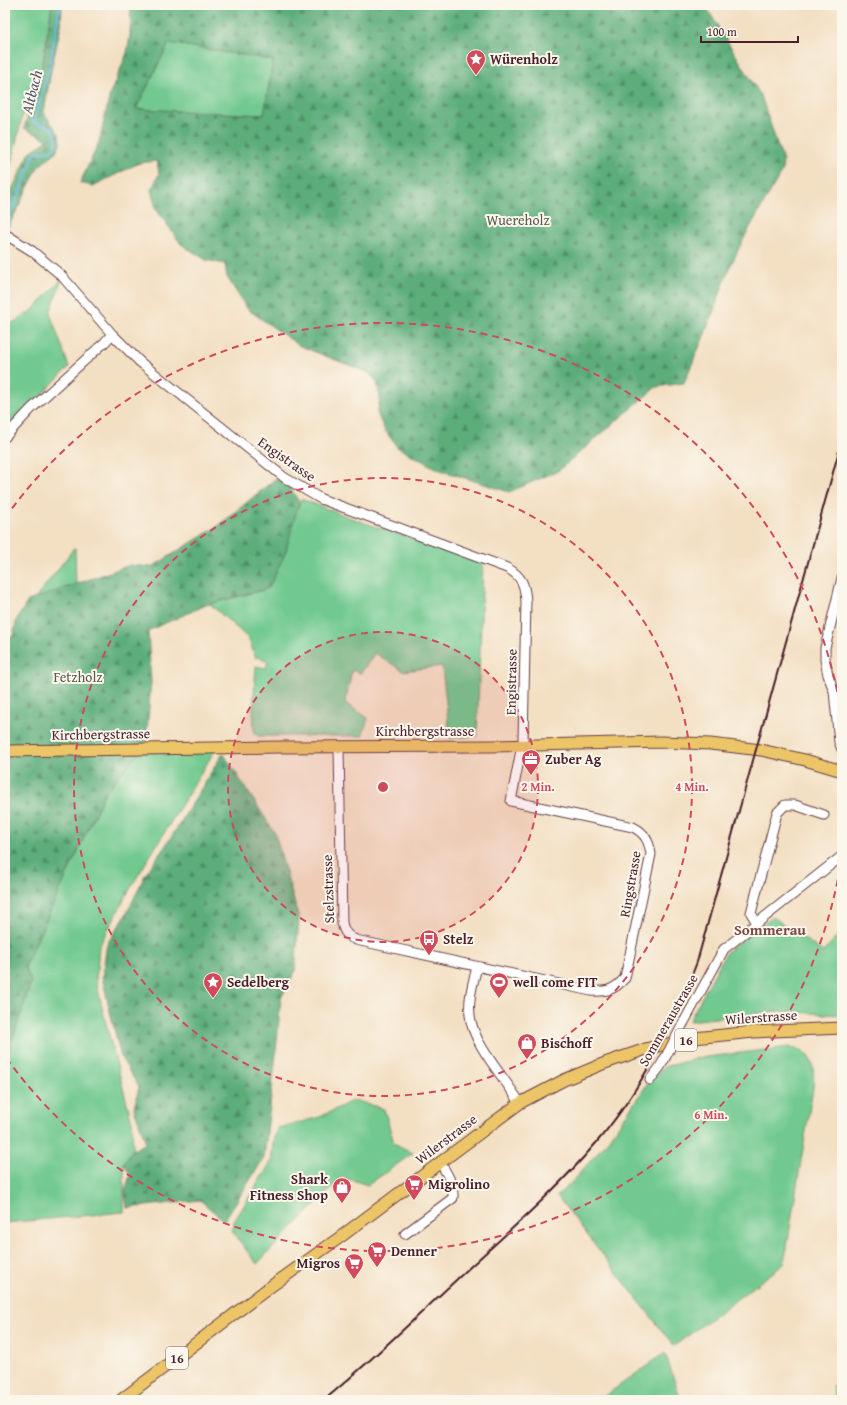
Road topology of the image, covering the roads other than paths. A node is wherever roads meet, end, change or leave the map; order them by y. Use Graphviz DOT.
graph roads {
  1 [pos="5,234"];
  2 [pos="112,334"];
  3 [pos="5,437"];
  4 [pos="842,578"];
  5 [pos="838,690"];
  6 [pos="522,746"];
  7 [pos="340,747"];
  8 [pos="842,749"];
  9 [pos="5,750"];
  10 [pos="842,771"];
  11 [pos="824,815"];
  12 [pos="842,856"];
  13 [pos="757,923"];
  14 [pos="477,967"];
  15 [pos="842,1028"];
  16 [pos="650,1080"];
  17 [pos="520,1103"];
  18 [pos="440,1162"];
  19 [pos="405,1234"];
  20 [pos="121,1400"];
  1 -- 2 [label="street, Engistrasse"];
  2 -- 3 [label="street"];
  2 -- 6 [label="street, Engistrasse"];
  4 -- 5 [label="street"];
  5 -- 8 [label="street"];
  6 -- 7 [label="main road, Kirchbergstrasse"];
  6 -- 10 [label="main road, Kirchbergstrasse"];
  6 -- 14 [label="street, Ringstrasse"];
  7 -- 9 [label="main road, Kirchbergstrasse"];
  7 -- 14 [label="street, Stelzstrasse"];
  11 -- 13 [label="street"];
  12 -- 13 [label="street, Sommeraustrasse"];
  13 -- 16 [label="street, Sommeraustrasse, bridge"];
  14 -- 17 [label="street"];
  15 -- 17 [label="main road, Wilerstrasse / 16"];
  17 -- 18 [label="main road, Wilerstrasse / 16"];
  18 -- 19 [label="street"];
  18 -- 20 [label="main road, Wilerstrasse / 16"];
}
